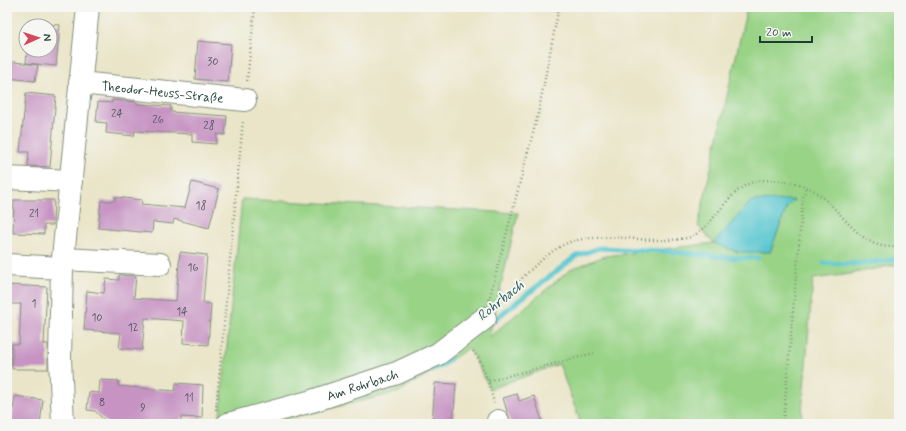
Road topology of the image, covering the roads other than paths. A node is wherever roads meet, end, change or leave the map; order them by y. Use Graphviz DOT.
graph roads {
  1 [pos="88,7"];
  2 [pos="80,83"];
  3 [pos="245,100"];
  4 [pos="7,178"];
  5 [pos="71,182"];
  6 [pos="63,264"];
  7 [pos="160,264"];
  8 [pos="7,265"];
  9 [pos="485,318"];
  10 [pos="222,420"];
  11 [pos="63,424"];
  1 -- 2 [label="street"];
  2 -- 3 [label="street, Theodor-Heuss-Straße"];
  2 -- 5 [label="street"];
  4 -- 5 [label="street"];
  5 -- 6 [label="street"];
  6 -- 7 [label="street"];
  6 -- 8 [label="street"];
  6 -- 11 [label="street"];
  9 -- 10 [label="street, Am Rohrbach"];
}
